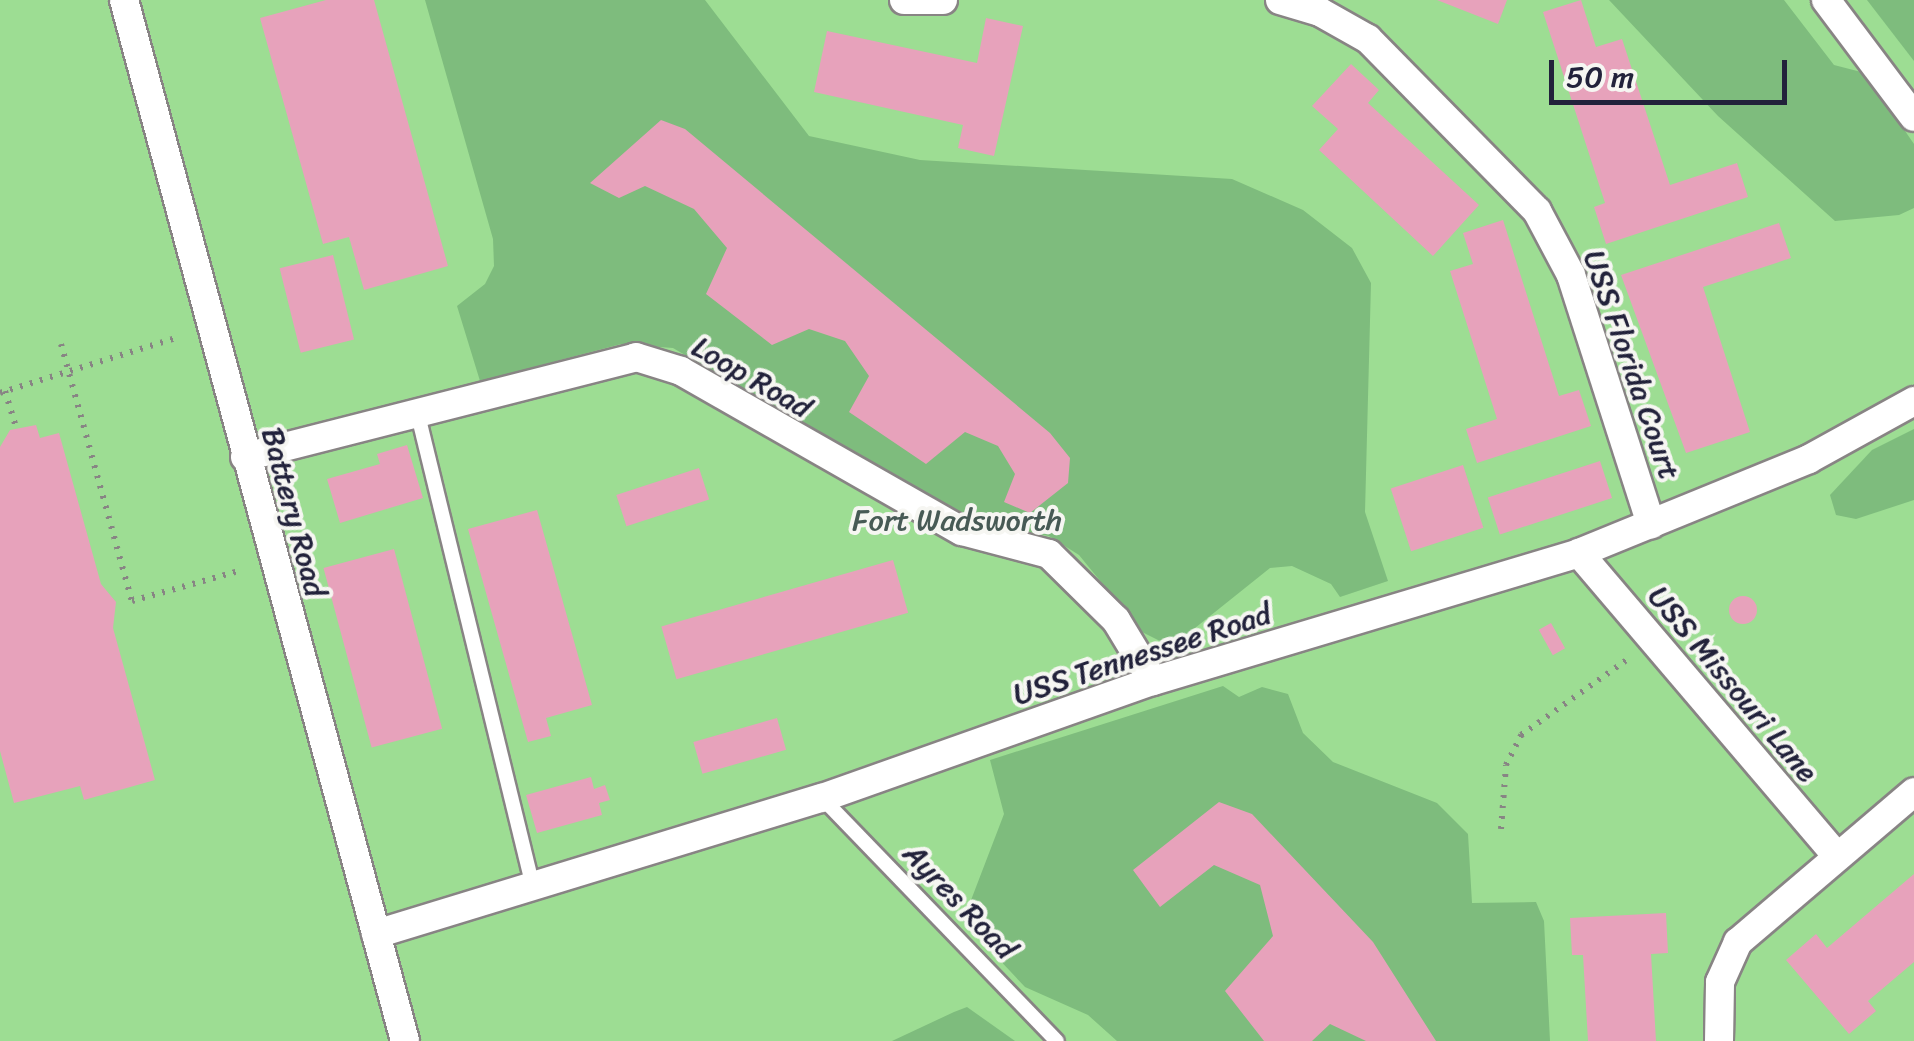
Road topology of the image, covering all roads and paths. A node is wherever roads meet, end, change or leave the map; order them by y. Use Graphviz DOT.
graph roads {
  1 [pos="124,0"];
  2 [pos="904,0"];
  3 [pos="942,0"];
  4 [pos="1280,0"];
  5 [pos="1826,0"];
  6 [pos="1914,117"];
  7 [pos="179,337"];
  8 [pos="61,344"];
  9 [pos="69,373"];
  10 [pos="3,392"];
  11 [pos="1914,401"];
  12 [pos="418,411"];
  13 [pos="16,428"];
  14 [pos="244,457"];
  15 [pos="1652,524"];
  16 [pos="1579,553"];
  17 [pos="242,570"];
  18 [pos="1628,660"];
  19 [pos="1153,681"];
  20 [pos="1914,792"];
  21 [pos="822,798"];
  22 [pos="1501,830"];
  23 [pos="1837,856"];
  24 [pos="533,886"];
  25 [pos="376,934"];
  26 [pos="405,1041"];
  27 [pos="1057,1041"];
  28 [pos="1719,1041"];
  1 -- 14 [label="street, Battery Road"];
  2 -- 3 [label="street"];
  4 -- 15 [label="street, USS Florida Court"];
  5 -- 6 [label="street"];
  7 -- 9 [label="path"];
  8 -- 9 [label="path"];
  9 -- 10 [label="path"];
  9 -- 17 [label="path"];
  10 -- 13 [label="path"];
  11 -- 15 [label="street, USS Tennessee Road"];
  12 -- 14 [label="street, Loop Road"];
  12 -- 19 [label="street, Loop Road"];
  12 -- 24 [label="lane"];
  14 -- 25 [label="street, Battery Road"];
  15 -- 16 [label="street, USS Tennessee Road"];
  16 -- 19 [label="street, USS Tennessee Road"];
  16 -- 23 [label="street, USS Missouri Lane"];
  18 -- 22 [label="path"];
  19 -- 21 [label="street, USS Tennessee Road"];
  20 -- 23 [label="street"];
  21 -- 24 [label="street, USS Tennessee Road"];
  21 -- 27 [label="lane, Ayres Road"];
  23 -- 28 [label="street"];
  24 -- 25 [label="street, USS Tennessee Road"];
  25 -- 26 [label="street, Battery Road"];
}
